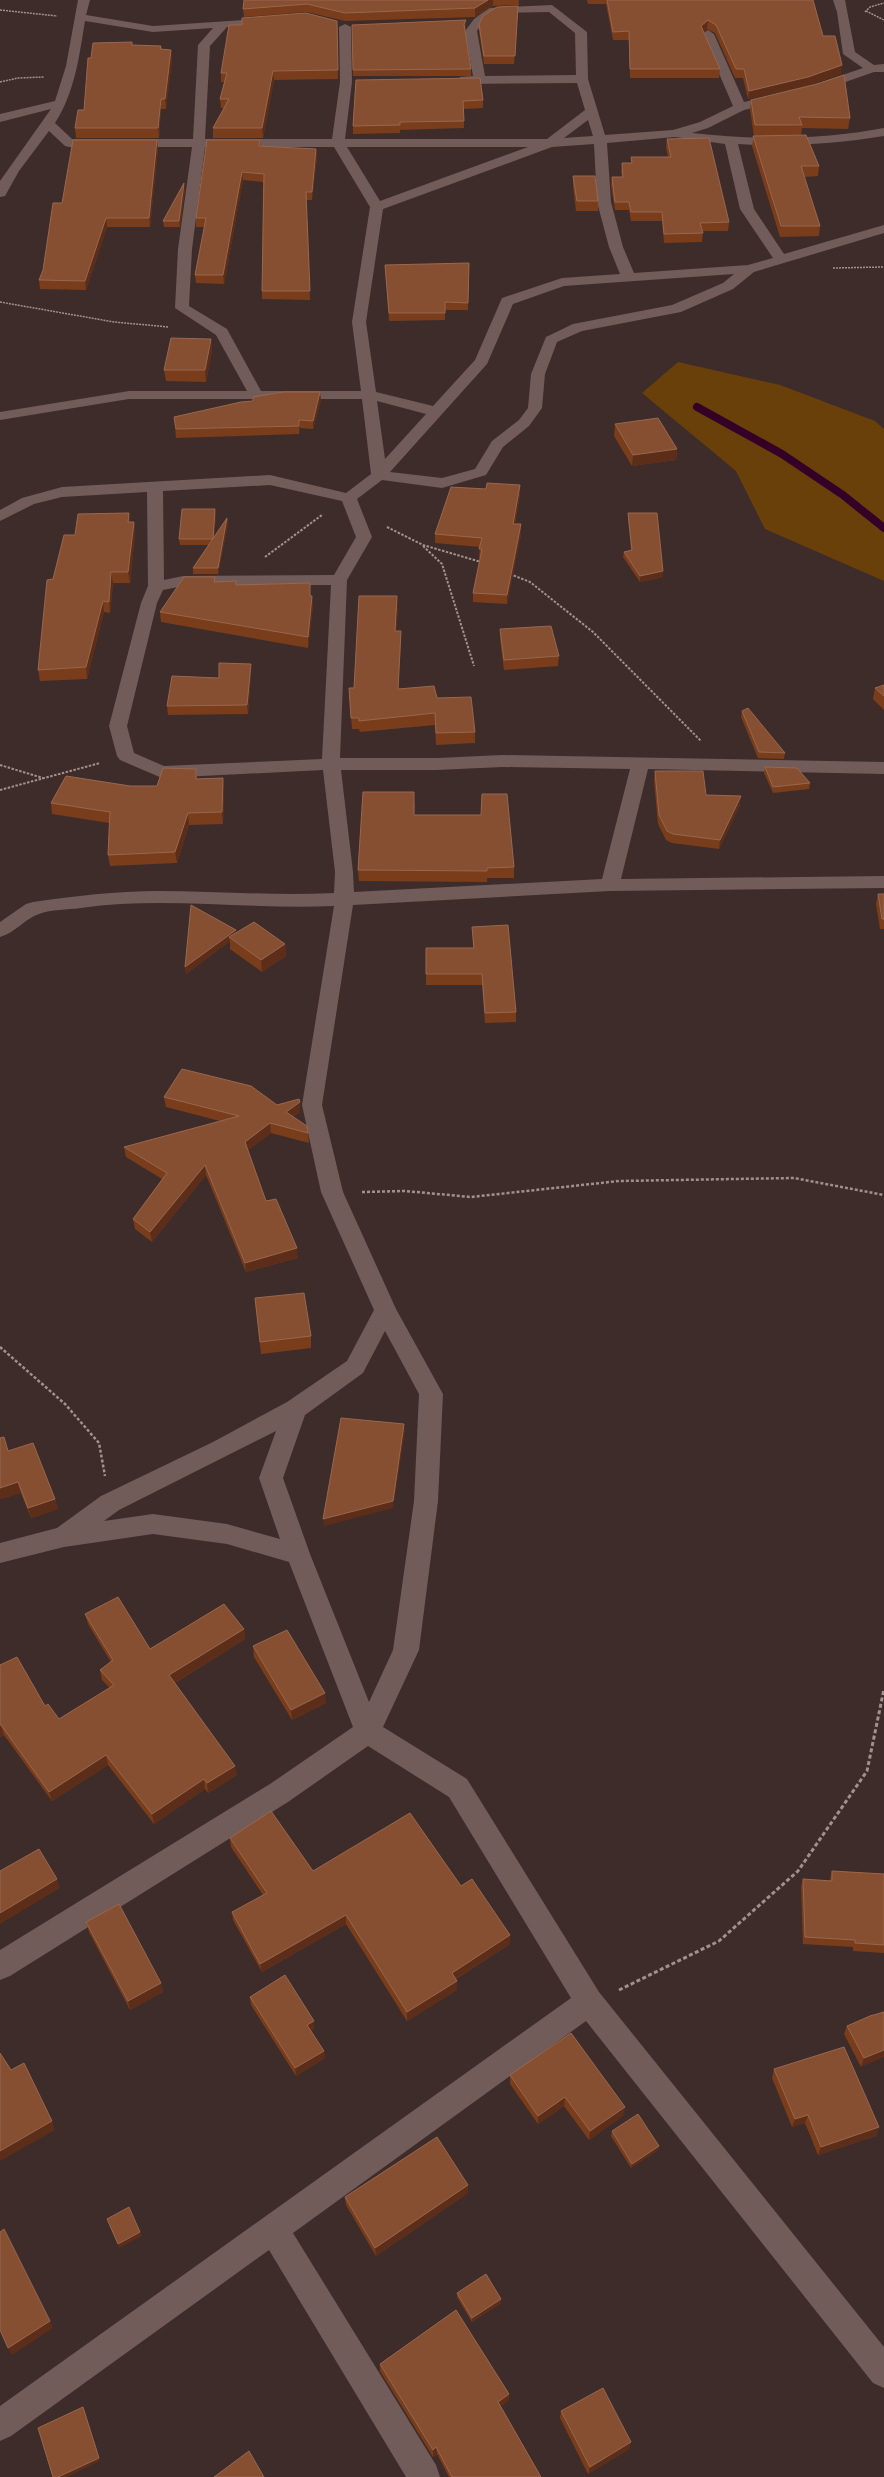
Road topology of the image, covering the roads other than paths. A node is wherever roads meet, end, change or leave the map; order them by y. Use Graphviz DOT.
graph roads {
  1 [pos="84,0"];
  2 [pos="838,0"];
  3 [pos="493,5"];
  4 [pos="80,17"];
  5 [pos="284,19"];
  6 [pos="478,21"];
  7 [pos="462,22"];
  8 [pos="330,23"];
  9 [pos="223,24"];
  10 [pos="360,26"];
  11 [pos="344,27"];
  12 [pos="153,29"];
  13 [pos="708,34"];
  14 [pos="204,45"];
  15 [pos="878,69"];
  16 [pos="582,79"];
  17 [pos="448,80"];
  18 [pos="479,80"];
  19 [pos="346,82"];
  20 [pos="362,82"];
  21 [pos="804,92"];
  22 [pos="789,96"];
  23 [pos="61,103"];
  24 [pos="740,108"];
  25 [pos="591,112"];
  26 [pos="0,118"];
  27 [pos="49,124"];
  28 [pos="884,132"];
  29 [pos="674,134"];
  30 [pos="600,139"];
  31 [pos="200,142"];
  32 [pos="730,142"];
  33 [pos="338,143"];
  34 [pos="550,143"];
  35 [pos="0,193"];
  36 [pos="377,208"];
  37 [pos="884,229"];
  38 [pos="781,260"];
  39 [pos="749,268"];
  40 [pos="629,278"];
  41 [pos="256,394"];
  42 [pos="370,395"];
  43 [pos="434,411"];
  44 [pos="0,416"];
  45 [pos="379,475"];
  46 [pos="155,486"];
  47 [pos="0,501"];
  48 [pos="28,501"];
  49 [pos="351,503"];
  50 [pos="0,516"];
  51 [pos="339,580"];
  52 [pos="156,586"];
  53 [pos="331,764"];
  54 [pos="640,764"];
  55 [pos="884,768"];
  56 [pos="884,882"];
  57 [pos="610,885"];
  58 [pos="344,900"];
  59 [pos="0,931"];
  60 [pos="384,1310"];
  61 [pos="295,1409"];
  62 [pos="64,1537"];
  63 [pos="0,1553"];
  64 [pos="298,1554"];
  65 [pos="368,1732"];
  66 [pos="0,1966"];
  67 [pos="589,2002"];
  68 [pos="273,2228"];
  69 [pos="884,2372"];
  70 [pos="0,2425"];
  71 [pos="424,2477"];
  1 -- 4 [label="street"];
  2 -- 15 [label="street"];
  3 -- 6 [label="street"];
  3 -- 16 [label="street"];
  4 -- 12 [label="street"];
  4 -- 23 [label="street"];
  5 -- 9 [label="street"];
  6 -- 7 [label="street"];
  6 -- 18 [label="street"];
  8 -- 11 [label="street"];
  9 -- 12 [label="street"];
  9 -- 14 [label="street"];
  10 -- 11 [label="street"];
  11 -- 19 [label="street"];
  12 -- 14 [label="street"];
  13 -- 24 [label="street"];
  14 -- 31 [label="street"];
  15 -- 21 [label="street"];
  16 -- 18 [label="street"];
  16 -- 25 [label="street"];
  17 -- 18 [label="street"];
  19 -- 20 [label="street"];
  19 -- 33 [label="street"];
  22 -- 24 [label="street"];
  23 -- 26 [label="street"];
  23 -- 27 [label="street"];
  24 -- 29 [label="street"];
  25 -- 30 [label="street"];
  25 -- 34 [label="street"];
  27 -- 31 [label="street"];
  27 -- 35 [label="street"];
  28 -- 32 [label="street"];
  29 -- 30 [label="street"];
  29 -- 32 [label="street"];
  30 -- 34 [label="street"];
  30 -- 40 [label="street"];
  31 -- 33 [label="street"];
  31 -- 41 [label="street"];
  32 -- 38 [label="street"];
  33 -- 34 [label="street"];
  33 -- 36 [label="street"];
  34 -- 36 [label="street"];
  36 -- 42 [label="street"];
  37 -- 38 [label="street"];
  38 -- 39 [label="street"];
  39 -- 40 [label="street"];
  39 -- 45 [label="street"];
  40 -- 43 [label="street"];
  41 -- 42 [label="street"];
  41 -- 44 [label="street"];
  42 -- 43 [label="street"];
  42 -- 45 [label="street"];
  43 -- 45 [label="street"];
  45 -- 49 [label="street"];
  46 -- 48 [label="street"];
  46 -- 49 [label="street"];
  46 -- 52 [label="street"];
  47 -- 48 [label="street"];
  48 -- 50 [label="street"];
  49 -- 51 [label="street"];
  51 -- 52 [label="street"];
  51 -- 53 [label="street"];
  52 -- 53 [label="street"];
  53 -- 54 [label="street"];
  53 -- 58 [label="street"];
  54 -- 55 [label="street"];
  54 -- 57 [label="street"];
  56 -- 57 [label="street"];
  57 -- 58 [label="street"];
  58 -- 59 [label="street"];
  58 -- 60 [label="street"];
  60 -- 61 [label="street"];
  60 -- 65 [label="street"];
  61 -- 62 [label="street"];
  61 -- 64 [label="street"];
  62 -- 63 [label="street"];
  62 -- 64 [label="street"];
  64 -- 65 [label="street"];
  65 -- 66 [label="street"];
  65 -- 67 [label="street"];
  67 -- 68 [label="street"];
  67 -- 69 [label="street"];
  68 -- 70 [label="street"];
  68 -- 71 [label="street"];
}
